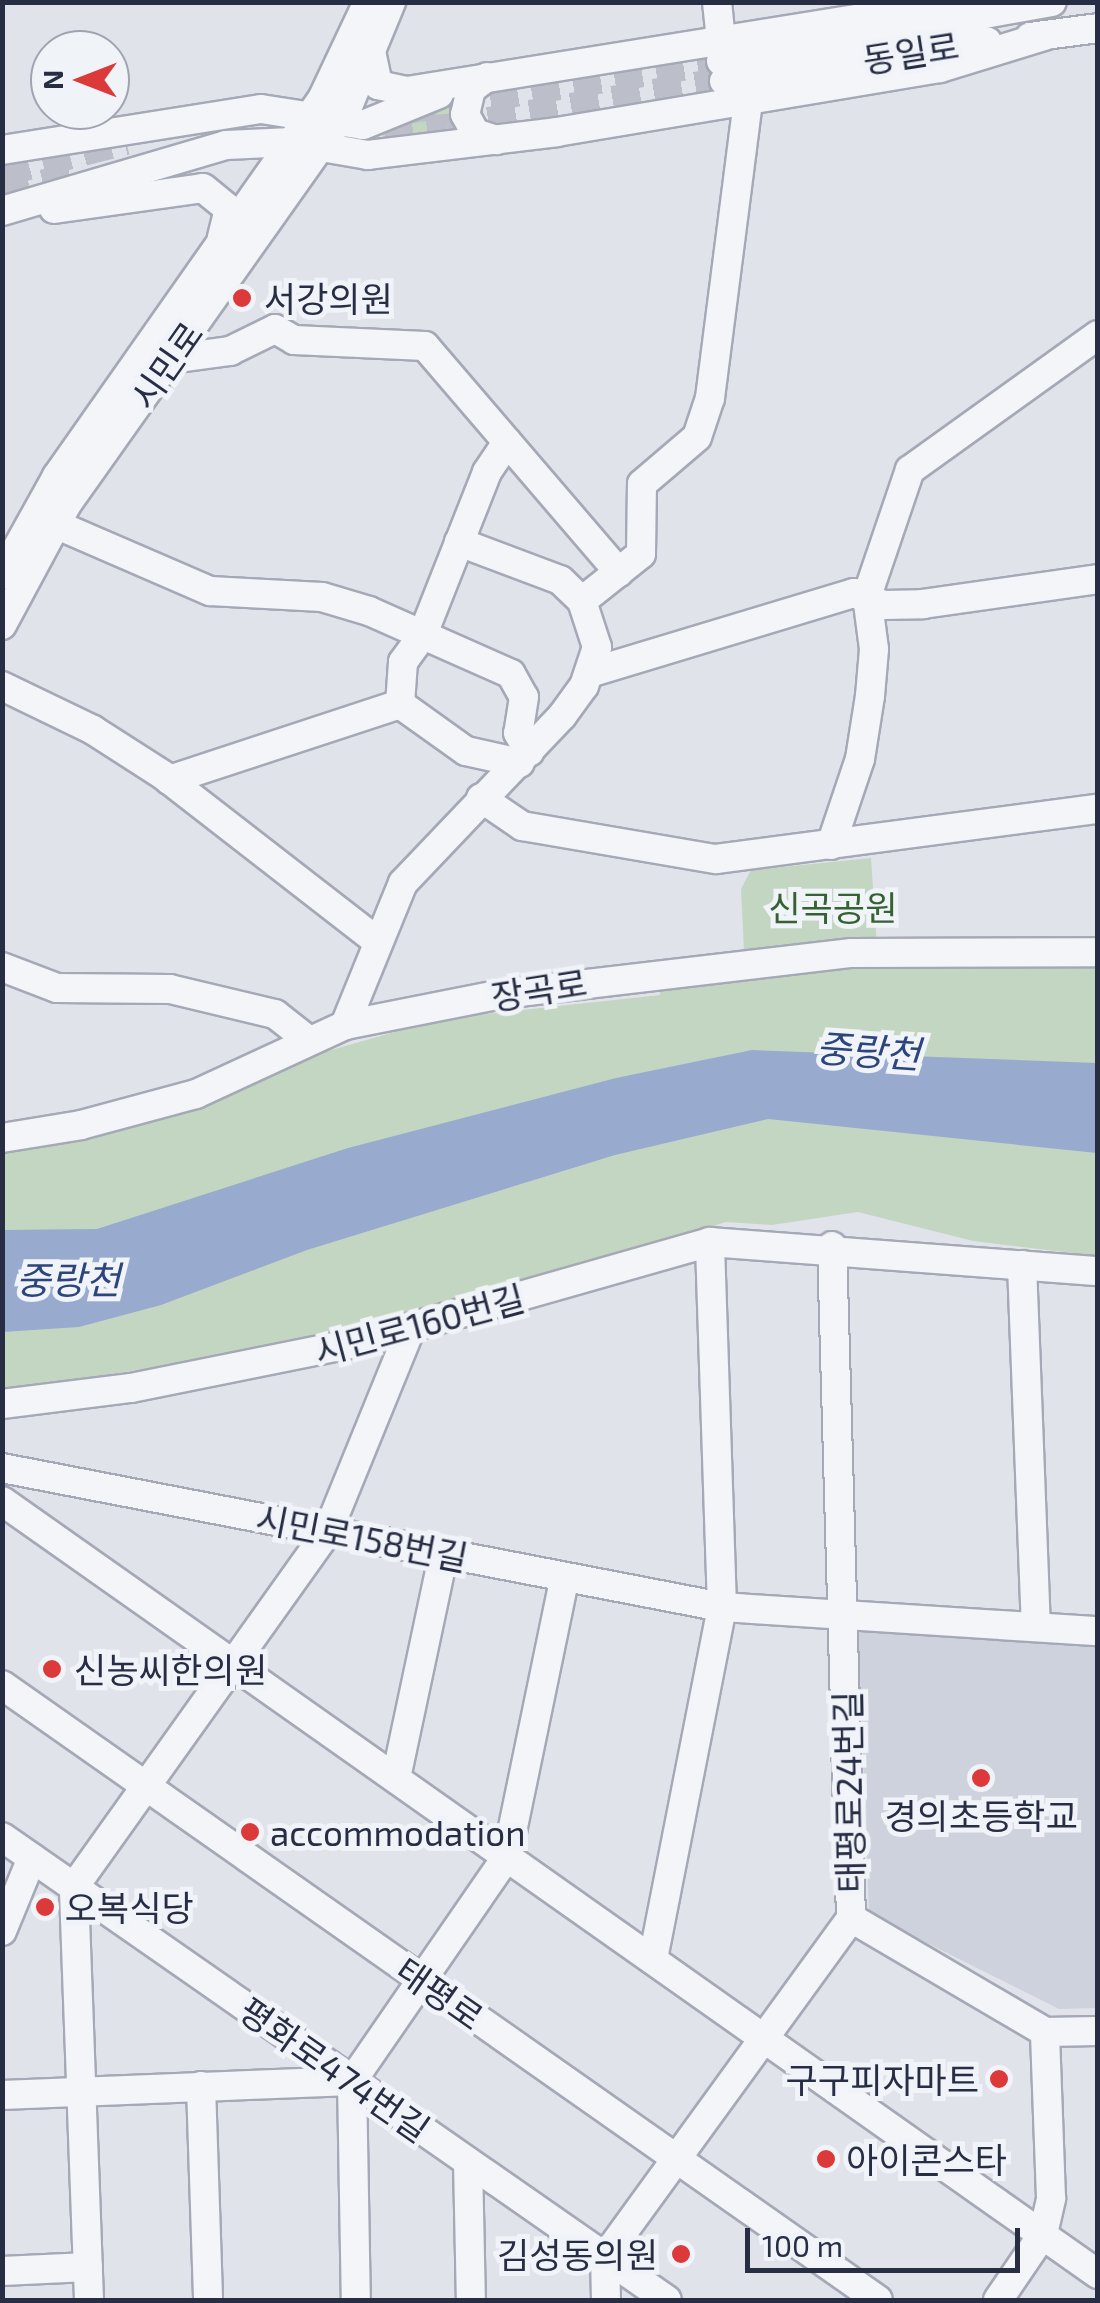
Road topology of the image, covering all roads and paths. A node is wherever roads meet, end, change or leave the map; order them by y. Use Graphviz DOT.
graph roads {
  1 [pos="368,2"];
  2 [pos="391,2"];
  3 [pos="717,2"];
  4 [pos="961,2"];
  5 [pos="1005,2"];
  6 [pos="1044,3"];
  7 [pos="1098,28"];
  8 [pos="1044,36"];
  9 [pos="378,39"];
  10 [pos="722,60"];
  11 [pos="476,79"];
  12 [pos="748,100"];
  13 [pos="324,119"];
  14 [pos="498,140"];
  15 [pos="306,145"];
  16 [pos="2,150"];
  17 [pos="2,213"];
  18 [pos="207,269"];
  19 [pos="1098,335"];
  20 [pos="171,359"];
  21 [pos="506,442"];
  22 [pos="55,524"];
  23 [pos="459,542"];
  24 [pos="619,572"];
  25 [pos="2,574"];
  26 [pos="1098,579"];
  27 [pos="867,596"];
  28 [pos="582,601"];
  29 [pos="2,625"];
  30 [pos="423,634"];
  31 [pos="589,674"];
  32 [pos="2,686"];
  33 [pos="400,704"];
  34 [pos="525,757"];
  35 [pos="169,780"];
  36 [pos="482,798"];
  37 [pos="1098,809"];
  38 [pos="831,844"];
  39 [pos="376,940"];
  40 [pos="1098,952"];
  41 [pos="2,967"];
  42 [pos="345,1025"];
  43 [pos="308,1040"];
  44 [pos="2,1138"];
  45 [pos="710,1242"];
  46 [pos="832,1246"];
  47 [pos="1022,1265"];
  48 [pos="1098,1271"];
  49 [pos="410,1330"];
  50 [pos="2,1404"];
  51 [pos="2,1468"];
  52 [pos="2,1502"];
  53 [pos="328,1531"];
  54 [pos="444,1553"];
  55 [pos="565,1576"];
  56 [pos="722,1607"];
  57 [pos="844,1616"];
  58 [pos="1036,1627"];
  59 [pos="1098,1630"];
  60 [pos="2,1662"];
  61 [pos="235,1665"];
  62 [pos="8,1691"];
  63 [pos="396,1778"];
  64 [pos="149,1788"];
  65 [pos="2,1838"];
  66 [pos="507,1856"];
  67 [pos="32,1858"];
  68 [pos="74,1887"];
  69 [pos="851,1918"];
  70 [pos="2,1932"];
  71 [pos="653,1959"];
  72 [pos="421,1980"];
  73 [pos="1098,2030"];
  74 [pos="1046,2032"];
  75 [pos="764,2037"];
  76 [pos="352,2081"];
  77 [pos="201,2086"];
  78 [pos="80,2092"];
  79 [pos="2,2095"];
  80 [pos="676,2159"];
  81 [pos="468,2162"];
  82 [pos="1043,2234"];
  83 [pos="605,2257"];
  84 [pos="88,2268"];
  85 [pos="2,2271"];
  86 [pos="1098,2274"];
  87 [pos="90,2300"];
  88 [pos="208,2300"];
  89 [pos="356,2300"];
  90 [pos="471,2300"];
  91 [pos="606,2300"];
  92 [pos="667,2300"];
  93 [pos="878,2300"];
  94 [pos="998,2300"];
  1 -- 13 [label="street, 시민로"];
  2 -- 9 [label="street, 시민로"];
  3 -- 10 [label="street"];
  4 -- 10 [label="street"];
  5 -- 6 [label="street"];
  6 -- 10 [label="street, 동일로"];
  7 -- 8 [label="street, 동일로"];
  8 -- 10 [label="street, 동일로"];
  8 -- 12 [label="street"];
  9 -- 11 [label="street"];
  9 -- 13 [label="street, 시민로"];
  10 -- 11 [label="street"];
  11 -- 13 [label="street"];
  11 -- 14 [label="street"];
  12 -- 14 [label="street"];
  12 -- 24 [label="street"];
  13 -- 15 [label="street, 시민로"];
  13 -- 16 [label="street"];
  14 -- 15 [label="street"];
  15 -- 17 [label="street"];
  15 -- 18 [label="street, 시민로"];
  15 -- 20 [label="street, 시민로"];
  17 -- 18 [label="street"];
  18 -- 25 [label="street, 시민로"];
  19 -- 27 [label="street"];
  20 -- 21 [label="street"];
  20 -- 22 [label="street, 시민로"];
  21 -- 23 [label="street"];
  21 -- 24 [label="street"];
  22 -- 29 [label="street, 시민로"];
  22 -- 30 [label="street"];
  23 -- 28 [label="street"];
  23 -- 30 [label="street"];
  24 -- 28 [label="street"];
  26 -- 27 [label="street"];
  27 -- 31 [label="street"];
  27 -- 38 [label="street"];
  28 -- 31 [label="street"];
  30 -- 33 [label="street"];
  30 -- 34 [label="street"];
  31 -- 34 [label="street"];
  32 -- 35 [label="street"];
  33 -- 34 [label="street"];
  33 -- 35 [label="street"];
  34 -- 36 [label="street"];
  35 -- 39 [label="street"];
  36 -- 38 [label="street"];
  36 -- 39 [label="street"];
  37 -- 38 [label="street"];
  39 -- 42 [label="street"];
  40 -- 42 [label="street, 장곡로"];
  41 -- 43 [label="street"];
  42 -- 43 [label="street, 장곡로"];
  43 -- 44 [label="street, 장곡로"];
  45 -- 46 [label="street, 시민로160번길"];
  45 -- 49 [label="street, 시민로160번길"];
  45 -- 56 [label="street"];
  46 -- 47 [label="street, 시민로160번길"];
  46 -- 57 [label="street, 태평로24번길"];
  47 -- 48 [label="street, 시민로160번길"];
  47 -- 58 [label="street"];
  49 -- 50 [label="street, 시민로160번길"];
  49 -- 53 [label="street"];
  51 -- 53 [label="street, 시민로158번길"];
  52 -- 61 [label="street"];
  53 -- 54 [label="street, 시민로158번길"];
  53 -- 61 [label="street"];
  54 -- 55 [label="street, 시민로158번길"];
  54 -- 63 [label="street"];
  55 -- 56 [label="street, 시민로158번길"];
  55 -- 66 [label="street"];
  56 -- 57 [label="street, 시민로158번길"];
  56 -- 71 [label="street"];
  57 -- 58 [label="street, 시민로158번길"];
  57 -- 69 [label="street, 태평로24번길"];
  58 -- 59 [label="street, 시민로158번길"];
  60 -- 62 [label="street"];
  61 -- 63 [label="street"];
  61 -- 64 [label="street"];
  62 -- 64 [label="street, 태평로"];
  63 -- 66 [label="street"];
  64 -- 68 [label="street"];
  64 -- 72 [label="street, 태평로"];
  65 -- 67 [label="street, 평화로474번길"];
  66 -- 71 [label="street"];
  66 -- 72 [label="street"];
  67 -- 68 [label="street, 평화로474번길"];
  67 -- 70 [label="street"];
  68 -- 76 [label="street, 평화로474번길"];
  68 -- 78 [label="street"];
  69 -- 74 [label="street"];
  69 -- 75 [label="street, 태평로24번길"];
  71 -- 75 [label="street"];
  72 -- 76 [label="street"];
  72 -- 80 [label="street, 태평로"];
  73 -- 74 [label="street"];
  74 -- 82 [label="street"];
  75 -- 80 [label="street, 태평로24번길"];
  75 -- 82 [label="street"];
  76 -- 77 [label="street"];
  76 -- 81 [label="street, 평화로474번길"];
  76 -- 89 [label="street"];
  77 -- 78 [label="street"];
  77 -- 88 [label="street"];
  78 -- 79 [label="street"];
  78 -- 84 [label="street"];
  80 -- 83 [label="street, 태평로24번길"];
  80 -- 93 [label="street, 태평로"];
  81 -- 83 [label="street, 평화로474번길"];
  81 -- 90 [label="street"];
  82 -- 86 [label="street"];
  82 -- 94 [label="street"];
  83 -- 91 [label="street"];
  83 -- 92 [label="street, 평화로474번길"];
  84 -- 85 [label="street"];
  84 -- 87 [label="street"];
}
